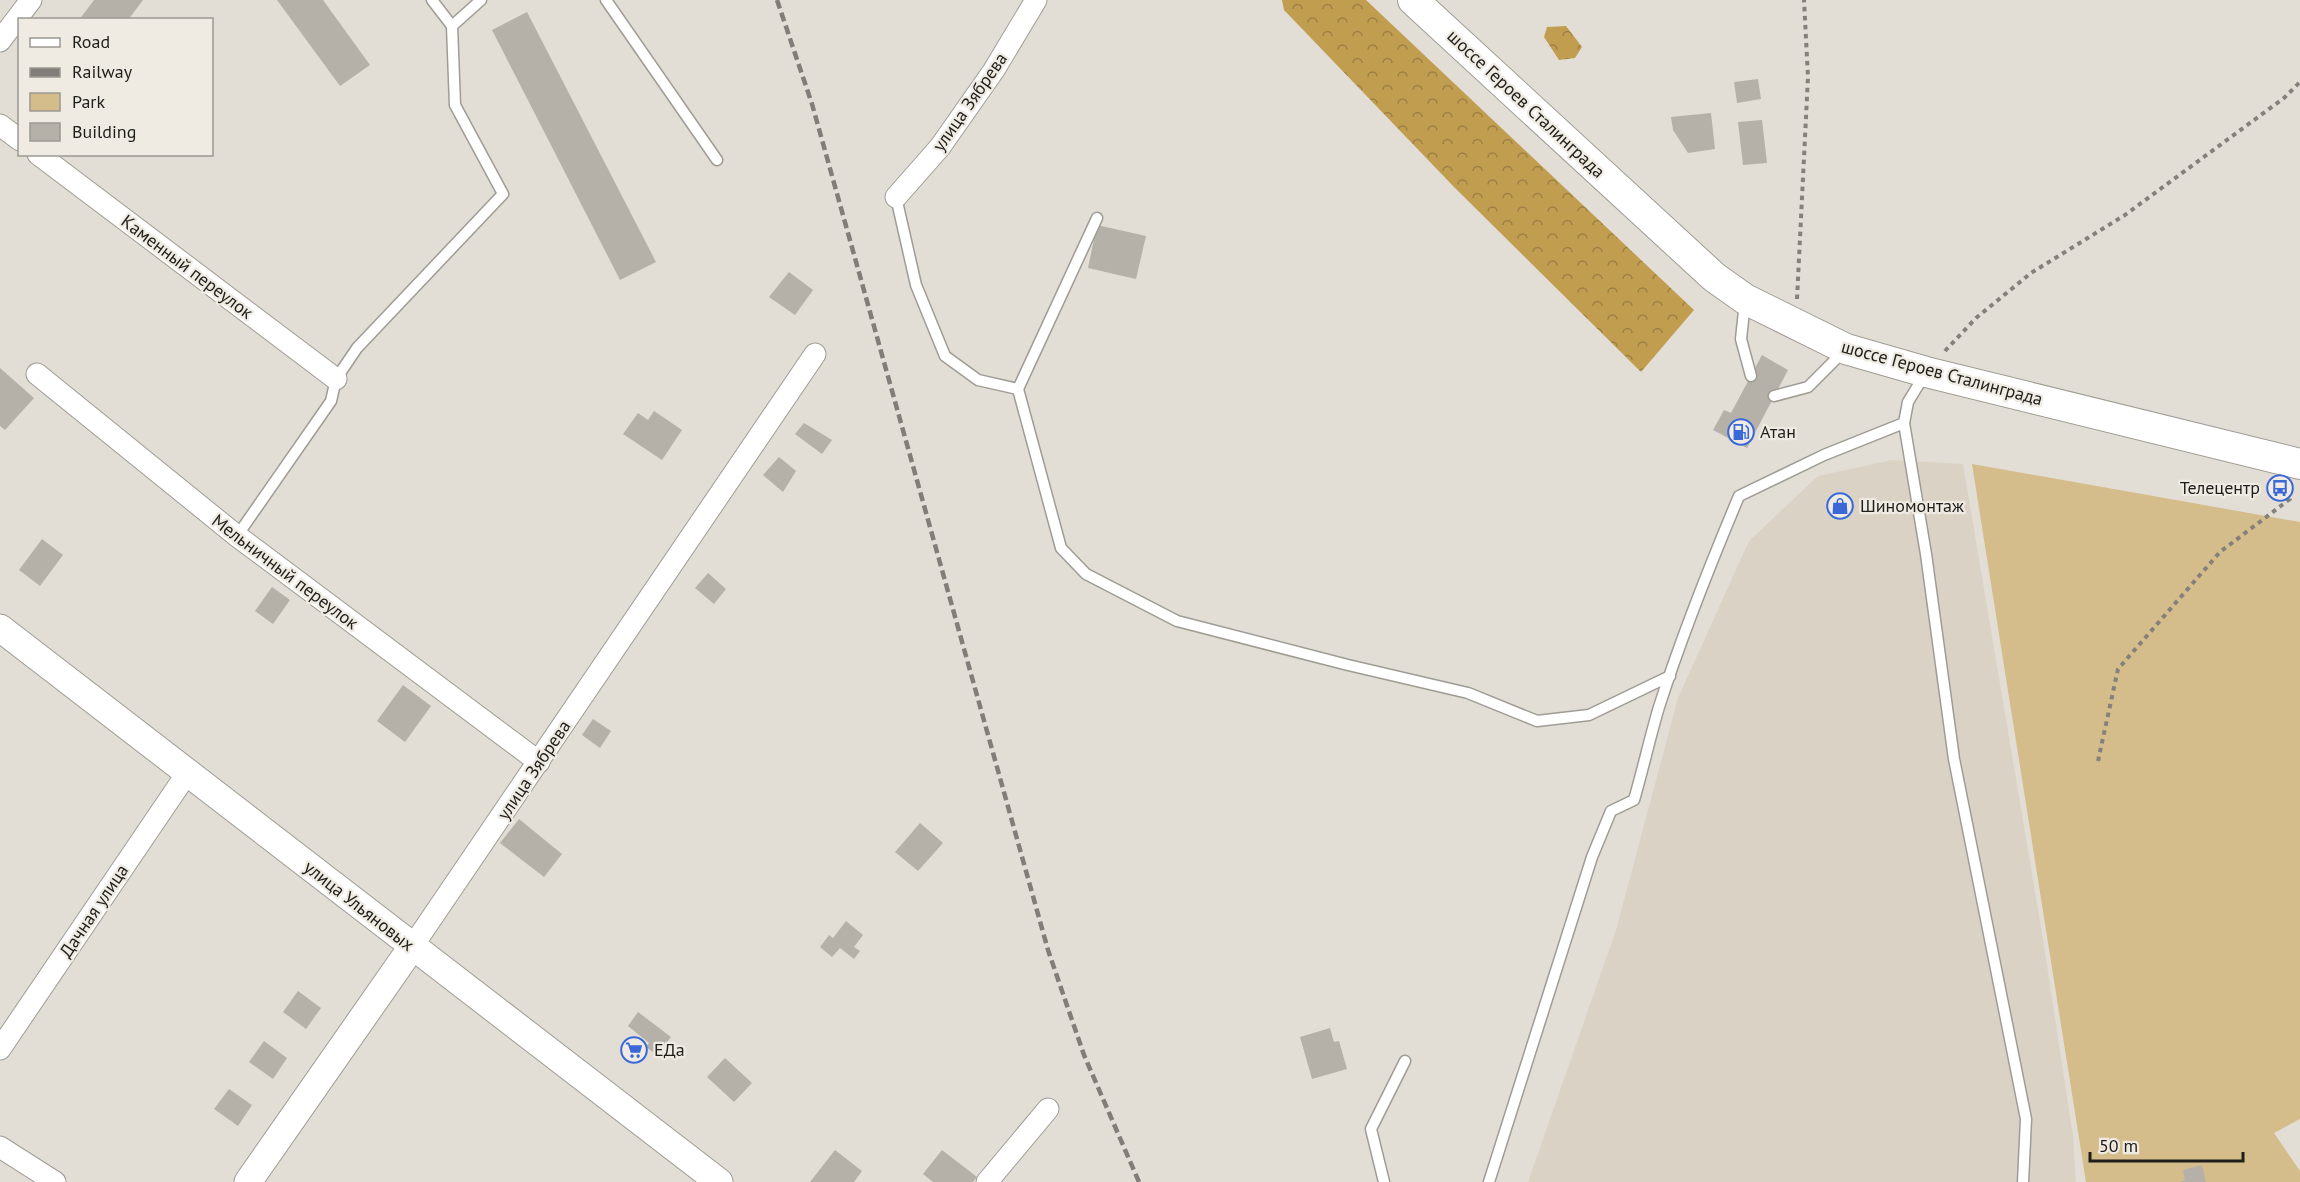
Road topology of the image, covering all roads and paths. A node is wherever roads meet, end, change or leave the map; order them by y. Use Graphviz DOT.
graph roads {
  1 [pos="31,0"];
  2 [pos="432,0"];
  3 [pos="481,0"];
  4 [pos="606,0"];
  5 [pos="1036,0"];
  6 [pos="1413,0"];
  7 [pos="1804,0"];
  8 [pos="452,26"];
  9 [pos="0,41"];
  10 [pos="2300,82"];
  11 [pos="0,125"];
  12 [pos="18,138"];
  13 [pos="41,156"];
  14 [pos="717,160"];
  15 [pos="896,197"];
  16 [pos="1097,218"];
  17 [pos="1745,299"];
  18 [pos="1795,324"];
  19 [pos="1846,349"];
  20 [pos="815,354"];
  21 [pos="1926,372"];
  22 [pos="37,374"];
  23 [pos="1751,376"];
  24 [pos="336,379"];
  25 [pos="1018,388"];
  26 [pos="1774,396"];
  27 [pos="1904,423"];
  28 [pos="2296,463"];
  29 [pos="237,536"];
  30 [pos="0,628"];
  31 [pos="1670,675"];
  32 [pos="2098,761"];
  33 [pos="539,762"];
  34 [pos="188,772"];
  35 [pos="412,947"];
  36 [pos="0,1049"];
  37 [pos="1405,1061"];
  38 [pos="1048,1109"];
  39 [pos="0,1147"];
  40 [pos="55,1182"];
  41 [pos="248,1182"];
  42 [pos="719,1182"];
  43 [pos="987,1182"];
  44 [pos="1384,1182"];
  45 [pos="1489,1182"];
  46 [pos="2024,1182"];
  1 -- 9 [label="street"];
  2 -- 8 [label="lane"];
  3 -- 8 [label="lane"];
  4 -- 14 [label="lane"];
  5 -- 15 [label="street, улица Зябрева"];
  6 -- 17 [label="main road, шоссе Героев Сталинграда"];
  7 -- 18 [label="path"];
  8 -- 24 [label="lane"];
  10 -- 21 [label="path"];
  11 -- 12 [label="street"];
  13 -- 24 [label="street, Каменный переулок"];
  15 -- 25 [label="lane"];
  16 -- 25 [label="lane"];
  17 -- 18 [label="main road, шоссе Героев Сталинграда"];
  17 -- 23 [label="lane"];
  18 -- 19 [label="main road, шоссе Героев Сталинграда"];
  19 -- 21 [label="main road, шоссе Героев Сталинграда"];
  19 -- 26 [label="lane"];
  20 -- 33 [label="street, улица Зябрева"];
  21 -- 27 [label="lane"];
  21 -- 28 [label="main road, шоссе Героев Сталинграда"];
  22 -- 29 [label="street, Мельничный переулок"];
  24 -- 29 [label="lane"];
  25 -- 31 [label="lane"];
  27 -- 31 [label="lane"];
  27 -- 46 [label="lane"];
  28 -- 32 [label="path"];
  29 -- 33 [label="street, Мельничный переулок"];
  30 -- 34 [label="street, улица Ульяновых"];
  31 -- 45 [label="lane"];
  33 -- 35 [label="street, улица Зябрева"];
  34 -- 35 [label="street, улица Ульяновых"];
  34 -- 36 [label="street, Дачная улица"];
  35 -- 41 [label="street, улица Зябрева"];
  35 -- 42 [label="street, улица Ульяновых"];
  37 -- 44 [label="lane"];
  38 -- 43 [label="street"];
  39 -- 40 [label="street"];
}
